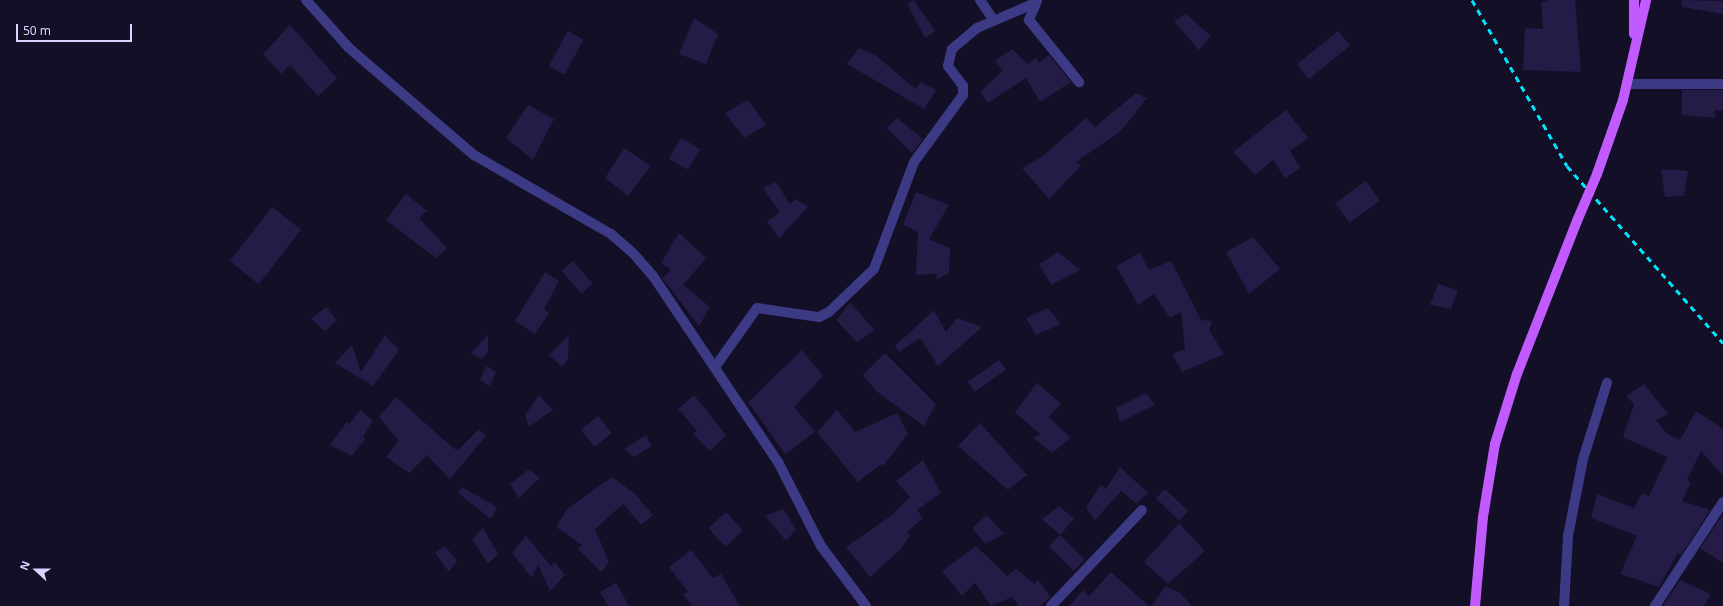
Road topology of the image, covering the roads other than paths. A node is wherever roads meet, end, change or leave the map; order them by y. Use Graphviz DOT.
graph roads {
  1 [pos="306,0"];
  2 [pos="980,0"];
  3 [pos="1634,0"];
  4 [pos="1646,0"];
  5 [pos="1037,1"];
  6 [pos="993,19"];
  7 [pos="1634,50"];
  8 [pos="1079,82"];
  9 [pos="1627,84"];
  10 [pos="1723,84"];
  11 [pos="715,367"];
  12 [pos="1607,383"];
  13 [pos="1723,502"];
  14 [pos="1142,510"];
  15 [pos="866,606"];
  16 [pos="1051,606"];
  17 [pos="1475,606"];
  18 [pos="1564,606"];
  19 [pos="1655,606"];
  1 -- 11 [label="street"];
  2 -- 6 [label="street"];
  3 -- 7 [label="main road"];
  4 -- 7 [label="main road"];
  5 -- 6 [label="street"];
  5 -- 8 [label="street"];
  6 -- 11 [label="street"];
  7 -- 9 [label="main road"];
  9 -- 10 [label="street"];
  9 -- 17 [label="main road, bridge"];
  11 -- 15 [label="street"];
  12 -- 18 [label="street"];
  13 -- 19 [label="street"];
  14 -- 16 [label="street"];
}
